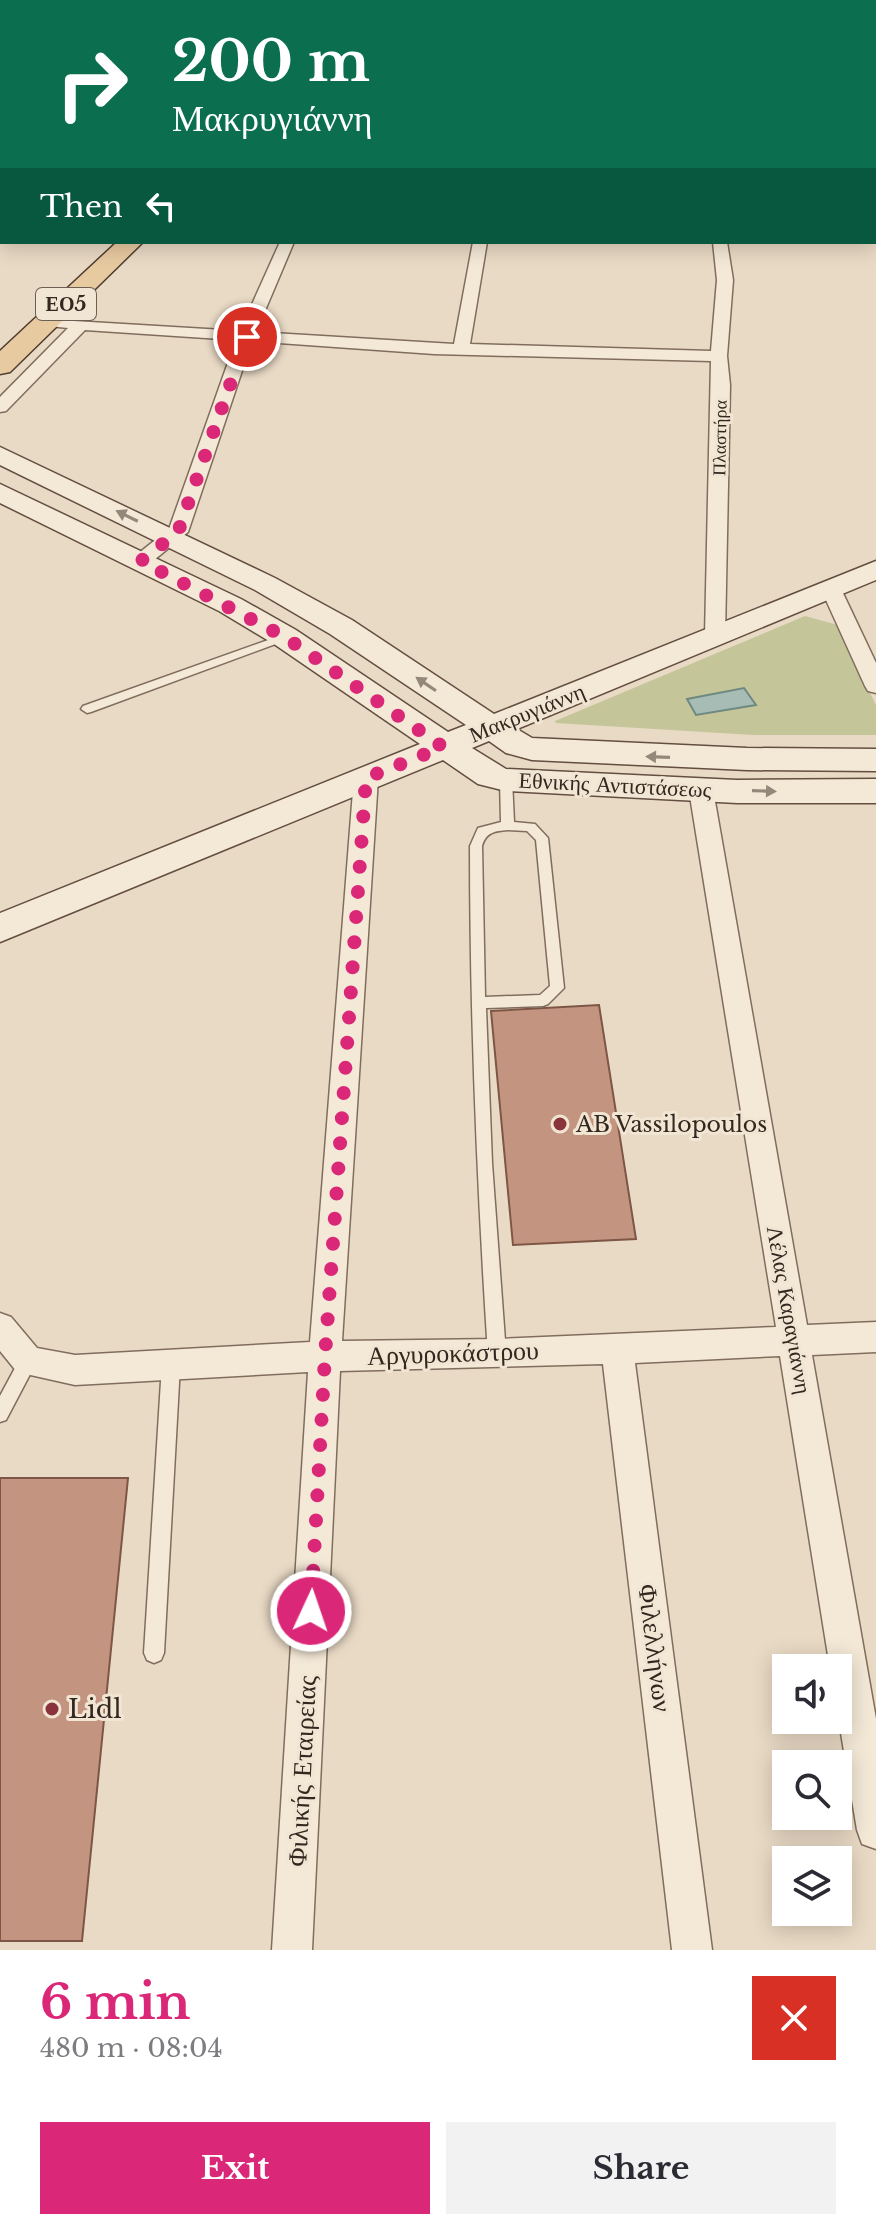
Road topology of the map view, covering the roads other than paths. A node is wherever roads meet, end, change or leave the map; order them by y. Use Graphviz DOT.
graph roads {
  1 [pos="129,244"];
  2 [pos="286,244"];
  3 [pos="480,244"];
  4 [pos="720,244"];
  5 [pos="46,322"];
  6 [pos="80,325"];
  7 [pos="247,337"];
  8 [pos="461,349"];
  9 [pos="719,356"];
  10 [pos="0,366"];
  11 [pos="0,407"];
  12 [pos="0,455"];
  13 [pos="0,492"];
  14 [pos="173,538"];
  15 [pos="141,561"];
  16 [pos="876,570"];
  17 [pos="831,589"];
  18 [pos="715,636"];
  19 [pos="285,637"];
  20 [pos="876,686"];
  21 [pos="87,709"];
  22 [pos="491,728"];
  23 [pos="443,747"];
  24 [pos="876,760"];
  25 [pos="366,778"];
  26 [pos="506,780"];
  27 [pos="701,790"];
  28 [pos="876,791"];
  29 [pos="508,826"];
  30 [pos="0,928"];
  31 [pos="477,1003"];
  32 [pos="0,1327"];
  33 [pos="876,1337"];
  34 [pos="794,1342"];
  35 [pos="617,1347"];
  36 [pos="497,1354"];
  37 [pos="325,1356"];
  38 [pos="28,1361"];
  39 [pos="171,1365"];
  40 [pos="0,1414"];
  41 [pos="154,1653"];
  42 [pos="876,1830"];
  43 [pos="292,1950"];
  44 [pos="692,1950"];
  1 -- 5 [label="main road, ΕΟ5"];
  2 -- 7 [label="street"];
  3 -- 8 [label="street"];
  4 -- 9 [label="street, Πλαστήρα"];
  5 -- 6 [label="street"];
  5 -- 10 [label="main road, ΕΟ5"];
  6 -- 7 [label="street"];
  6 -- 11 [label="street"];
  7 -- 8 [label="street"];
  7 -- 14 [label="street"];
  8 -- 9 [label="street"];
  9 -- 18 [label="street, Πλαστήρα"];
  14 -- 12 [label="street, Εθνικής Αντιστάσεως, one-way"];
  13 -- 15 [label="street, Εθνικής Αντιστάσεως"];
  14 -- 15 [label="street"];
  22 -- 14 [label="street, Εθνικής Αντιστάσεως, one-way"];
  15 -- 19 [label="street, Εθνικής Αντιστάσεως"];
  16 -- 17 [label="street, Μακρυγιάννη"];
  17 -- 18 [label="street, Μακρυγιάννη"];
  17 -- 20 [label="street"];
  18 -- 22 [label="street, Μακρυγιάννη"];
  19 -- 21 [label="lane"];
  19 -- 23 [label="street, Εθνικής Αντιστάσεως"];
  22 -- 23 [label="street, Μακρυγιάννη"];
  24 -- 22 [label="street, Εθνικής Αντιστάσεως, one-way"];
  23 -- 25 [label="street, Μακρυγιάννη"];
  23 -- 26 [label="street, Εθνικής Αντιστάσεως"];
  25 -- 30 [label="street, Μακρυγιάννη"];
  25 -- 37 [label="street, Φιλικής Εταιρείας"];
  26 -- 27 [label="street, Εθνικής Αντιστάσεως"];
  26 -- 29 [label="lane"];
  27 -- 28 [label="street, Εθνικής Αντιστάσεως, one-way"];
  27 -- 34 [label="street, Λέλας Καραγιάννη"];
  29 -- 31 [label="lane"];
  29 -- 31 [label="lane"];
  31 -- 36 [label="lane"];
  32 -- 38 [label="street"];
  33 -- 34 [label="street, Αργυροκάστρου"];
  34 -- 35 [label="street, Αργυροκάστρου"];
  34 -- 42 [label="street, Λέλας Καραγιάννη"];
  35 -- 36 [label="street, Αργυροκάστρου"];
  35 -- 44 [label="street, Φιλελλήνων"];
  36 -- 37 [label="street, Αργυροκάστρου"];
  37 -- 39 [label="street, Αργυροκάστρου"];
  37 -- 43 [label="street, Φιλικής Εταιρείας"];
  38 -- 39 [label="street, Αργυροκάστρου"];
  38 -- 40 [label="lane"];
  39 -- 41 [label="lane"];
}
